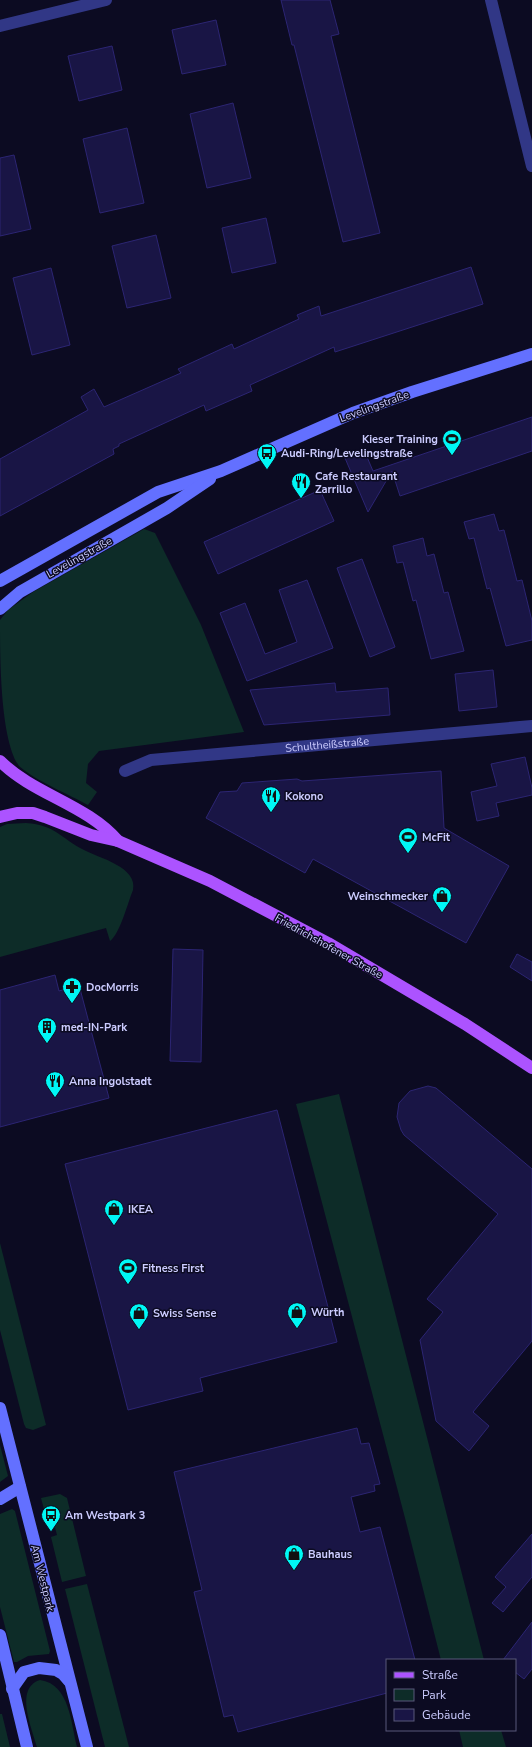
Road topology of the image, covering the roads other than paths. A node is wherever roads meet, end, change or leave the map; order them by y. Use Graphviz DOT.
graph roads {
  1 [pos="106,0"];
  2 [pos="491,0"];
  3 [pos="0,26"];
  4 [pos="532,166"];
  5 [pos="532,354"];
  6 [pos="221,471"];
  7 [pos="0,581"];
  8 [pos="0,609"];
  9 [pos="532,726"];
  10 [pos="0,761"];
  11 [pos="124,771"];
  12 [pos="0,816"];
  13 [pos="118,841"];
  14 [pos="532,1068"];
  15 [pos="0,1408"];
  16 [pos="20,1487"];
  17 [pos="0,1499"];
  18 [pos="0,1635"];
  19 [pos="69,1681"];
  20 [pos="12,1689"];
  21 [pos="27,1747"];
  22 [pos="87,1747"];
  1 -- 3 [label="street"];
  2 -- 4 [label="street"];
  5 -- 6 [label="street, Levelingstraße"];
  6 -- 7 [label="street, Levelingstraße"];
  6 -- 8 [label="street, Levelingstraße"];
  9 -- 11 [label="street, Schultheißstraße"];
  10 -- 13 [label="main road, Friedrichshofener Straße"];
  12 -- 13 [label="main road, Friedrichshofener Straße"];
  13 -- 14 [label="main road, Friedrichshofener Straße"];
  15 -- 16 [label="street, Am Westpark"];
  16 -- 17 [label="street"];
  16 -- 19 [label="street, Am Westpark"];
  18 -- 20 [label="street"];
  19 -- 20 [label="street"];
  19 -- 22 [label="street, Am Westpark"];
  20 -- 21 [label="street"];
}
